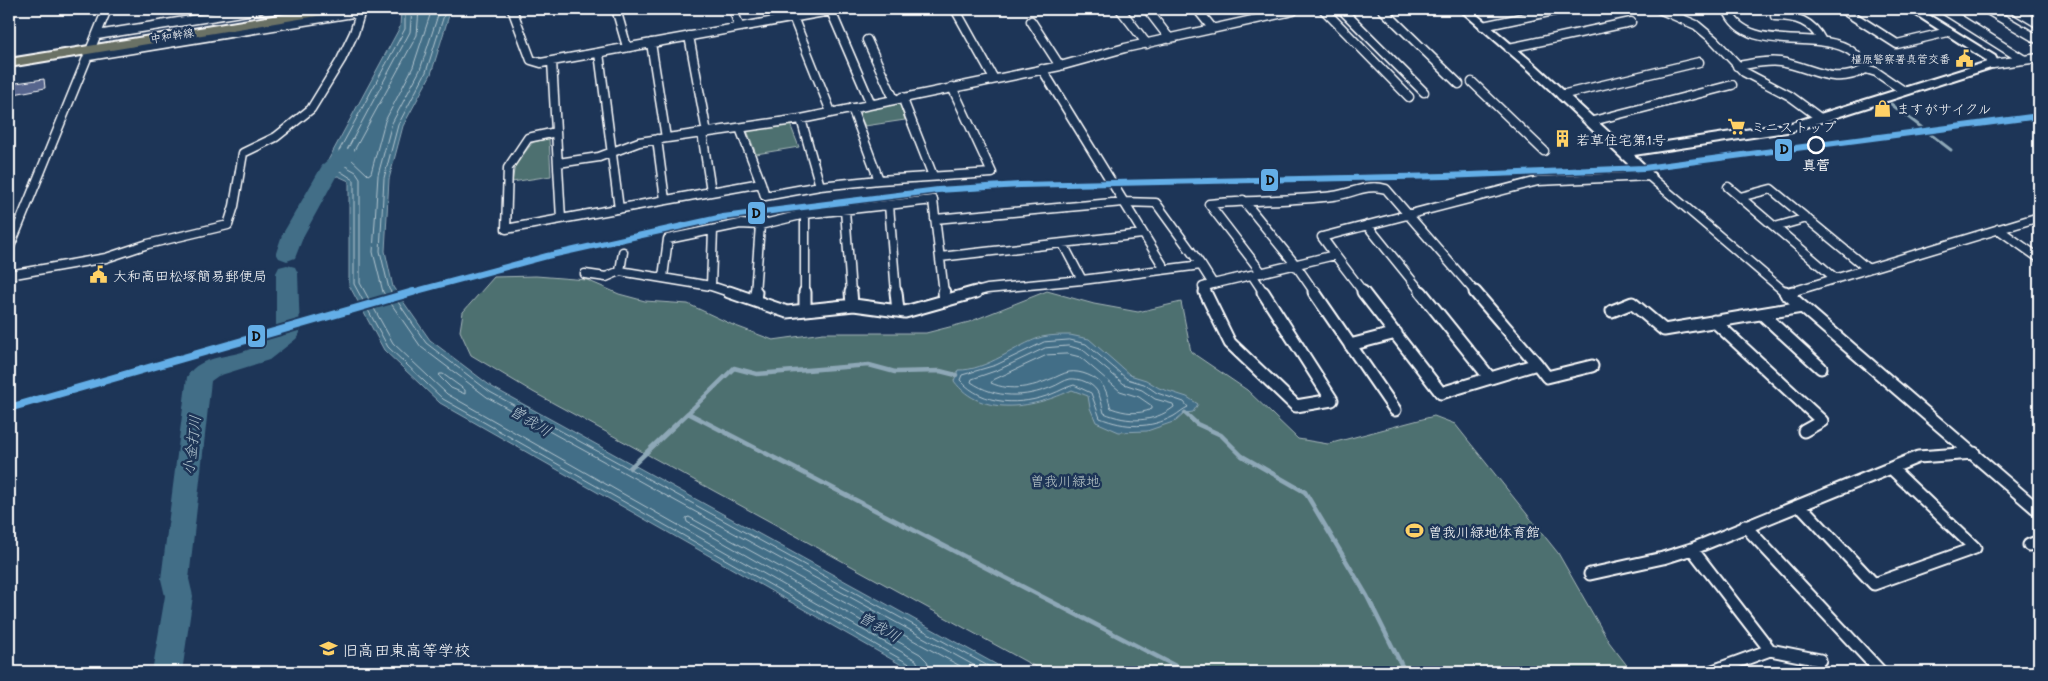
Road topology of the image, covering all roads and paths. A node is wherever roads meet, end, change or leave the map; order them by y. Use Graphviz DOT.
graph roads {
  1 [pos="107,9"];
  2 [pos="260,9"];
  3 [pos="294,9"];
  4 [pos="512,9"];
  5 [pos="616,9"];
  6 [pos="733,9"];
  7 [pos="841,9"];
  8 [pos="956,9"];
  9 [pos="1120,9"];
  10 [pos="1147,9"];
  11 [pos="1197,9"];
  12 [pos="1252,9"];
  13 [pos="1291,9"];
  14 [pos="1323,9"];
  15 [pos="1341,9"];
  16 [pos="1382,9"];
  17 [pos="1464,9"];
  18 [pos="1563,9"];
  19 [pos="1658,9"];
  20 [pos="1727,9"];
  21 [pos="1842,9"];
  22 [pos="1912,9"];
  23 [pos="1943,9"];
  24 [pos="1986,9"];
  25 [pos="2014,9"];
  26 [pos="831,11"];
  27 [pos="340,12"];
  28 [pos="1775,16"];
  29 [pos="793,17"];
  30 [pos="1260,18"];
  31 [pos="1030,21"];
  32 [pos="1631,22"];
  33 [pos="2039,24"];
  34 [pos="739,26"];
  35 [pos="1483,26"];
  36 [pos="1213,29"];
  37 [pos="1948,32"];
  38 [pos="689,36"];
  39 [pos="1170,39"];
  40 [pos="867,40"];
  41 [pos="2039,40"];
  42 [pos="1822,41"];
  43 [pos="651,43"];
  44 [pos="1147,44"];
  45 [pos="94,45"];
  46 [pos="627,47"];
  47 [pos="1509,48"];
  48 [pos="598,53"];
  49 [pos="9,57"];
  50 [pos="2039,58"];
  51 [pos="2024,60"];
  52 [pos="552,61"];
  53 [pos="1699,62"];
  54 [pos="9,64"];
  55 [pos="1993,64"];
  56 [pos="1060,66"];
  57 [pos="1737,66"];
  58 [pos="1042,69"];
  59 [pos="1866,69"];
  60 [pos="994,79"];
  61 [pos="1472,82"];
  62 [pos="1459,84"];
  63 [pos="1732,85"];
  64 [pos="952,87"];
  65 [pos="1904,91"];
  66 [pos="1424,92"];
  67 [pos="1561,94"];
  68 [pos="1409,97"];
  69 [pos="898,98"];
  70 [pos="871,104"];
  71 [pos="852,108"];
  72 [pos="831,112"];
  73 [pos="1820,118"];
  74 [pos="800,119"];
  75 [pos="1590,122"];
  76 [pos="740,128"];
  77 [pos="556,132"];
  78 [pos="704,133"];
  79 [pos="661,139"];
  80 [pos="1544,151"];
  81 [pos="612,152"];
  82 [pos="1626,152"];
  83 [pos="558,163"];
  84 [pos="933,176"];
  85 [pos="1650,176"];
  86 [pos="879,180"];
  87 [pos="761,183"];
  88 [pos="820,186"];
  89 [pos="1728,187"];
  90 [pos="711,191"];
  91 [pos="1740,197"];
  92 [pos="665,200"];
  93 [pos="1243,200"];
  94 [pos="1123,202"];
  95 [pos="889,205"];
  96 [pos="619,209"];
  97 [pos="845,210"];
  98 [pos="805,214"];
  99 [pos="1408,215"];
  100 [pos="561,218"];
  101 [pos="1807,218"];
  102 [pos="935,219"];
  103 [pos="2038,219"];
  104 [pos="760,225"];
  105 [pos="1367,225"];
  106 [pos="1775,227"];
  107 [pos="1998,229"];
  108 [pos="713,230"];
  109 [pos="1142,234"];
  110 [pos="1063,244"];
  111 [pos="9,249"];
  112 [pos="623,252"];
  113 [pos="1335,255"];
  114 [pos="940,257"];
  115 [pos="2039,258"];
  116 [pos="1295,264"];
  117 [pos="1201,265"];
  118 [pos="1868,269"];
  119 [pos="1165,270"];
  120 [pos="620,271"];
  121 [pos="1262,273"];
  122 [pos="585,274"];
  123 [pos="9,275"];
  124 [pos="1252,275"];
  125 [pos="664,277"];
  126 [pos="1836,279"];
  127 [pos="1082,280"];
  128 [pos="1213,284"];
  129 [pos="711,286"];
  130 [pos="1786,294"];
  131 [pos="755,300"];
  132 [pos="945,301"];
  133 [pos="852,306"];
  134 [pos="1802,307"];
  135 [pos="805,310"];
  136 [pos="898,311"];
  137 [pos="1612,311"];
  138 [pos="1762,314"];
  139 [pos="1714,321"];
  140 [pos="1396,333"];
  141 [pos="1350,345"];
  142 [pos="1537,364"];
  143 [pos="1592,366"];
  144 [pos="1821,368"];
  145 [pos="1490,378"];
  146 [pos="1395,410"];
  147 [pos="1804,431"];
  148 [pos="1974,452"];
  149 [pos="1892,468"];
  150 [pos="1800,505"];
  151 [pos="2039,511"];
  152 [pos="1745,526"];
  153 [pos="1692,549"];
  154 [pos="1590,574"];
  155 [pos="1770,650"];
  156 [pos="1820,660"];
  157 [pos="1710,672"];
  158 [pos="1880,672"];
  1 -- 45 [label="street"];
  2 -- 45 [label="street"];
  3 -- 45 [label="main road, 中和幹線"];
  4 -- 52 [label="street"];
  5 -- 46 [label="street"];
  6 -- 34 [label="street"];
  7 -- 26 [label="street"];
  8 -- 60 [label="street"];
  9 -- 44 [label="street"];
  10 -- 39 [label="street"];
  11 -- 36 [label="street"];
  12 -- 30 [label="street"];
  13 -- 30 [label="street"];
  14 -- 68 [label="street"];
  15 -- 66 [label="street"];
  16 -- 62 [label="street"];
  17 -- 35 [label="street"];
  18 -- 35 [label="street"];
  19 -- 57 [label="street"];
  20 -- 42 [label="street"];
  21 -- 37 [label="street"];
  22 -- 37 [label="street"];
  23 -- 51 [label="street"];
  24 -- 41 [label="street"];
  25 -- 33 [label="street"];
  26 -- 29 [label="street"];
  26 -- 70 [label="street"];
  27 -- 45 [label="main road, 中和幹線"];
  27 -- 123 [label="street"];
  28 -- 42 [label="street"];
  29 -- 34 [label="street"];
  29 -- 72 [label="street"];
  30 -- 36 [label="street"];
  31 -- 56 [label="street"];
  32 -- 47 [label="street"];
  34 -- 38 [label="street"];
  35 -- 47 [label="street"];
  36 -- 39 [label="street"];
  37 -- 55 [label="street"];
  38 -- 43 [label="street"];
  38 -- 78 [label="street"];
  39 -- 44 [label="street"];
  40 -- 69 [label="street"];
  42 -- 59 [label="street"];
  43 -- 46 [label="street"];
  43 -- 79 [label="street"];
  44 -- 56 [label="street"];
  45 -- 49 [label="main road, 中和幹線"];
  45 -- 54 [label="main road, 中和幹線"];
  45 -- 111 [label="street"];
  46 -- 48 [label="street"];
  47 -- 67 [label="street"];
  48 -- 52 [label="street"];
  48 -- 81 [label="street"];
  50 -- 51 [label="street"];
  51 -- 55 [label="street"];
  52 -- 77 [label="street"];
  53 -- 67 [label="street"];
  55 -- 65 [label="street"];
  56 -- 58 [label="street"];
  57 -- 59 [label="street"];
  57 -- 73 [label="street"];
  58 -- 60 [label="street"];
  58 -- 94 [label="street"];
  59 -- 65 [label="street"];
  60 -- 64 [label="street"];
  61 -- 80 [label="street"];
  63 -- 75 [label="street"];
  64 -- 69 [label="street"];
  64 -- 84 [label="street"];
  65 -- 73 [label="street"];
  67 -- 75 [label="street"];
  69 -- 70 [label="street"];
  69 -- 84 [label="street"];
  70 -- 71 [label="street"];
  71 -- 72 [label="street"];
  71 -- 86 [label="street"];
  72 -- 74 [label="street"];
  73 -- 82 [label="street"];
  74 -- 76 [label="street"];
  74 -- 88 [label="street"];
  75 -- 82 [label="street"];
  76 -- 78 [label="street"];
  76 -- 87 [label="street"];
  77 -- 83 [label="street"];
  77 -- 100 [label="street"];
  78 -- 79 [label="street"];
  78 -- 90 [label="street"];
  79 -- 81 [label="street"];
  79 -- 92 [label="street"];
  81 -- 83 [label="street"];
  81 -- 96 [label="street"];
  82 -- 85 [label="street"];
  83 -- 100 [label="street"];
  84 -- 86 [label="street"];
  85 -- 99 [label="street"];
  85 -- 130 [label="street"];
  86 -- 88 [label="street"];
  87 -- 88 [label="street"];
  87 -- 90 [label="street"];
  89 -- 91 [label="street"];
  90 -- 92 [label="street"];
  91 -- 101 [label="street"];
  91 -- 106 [label="street"];
  92 -- 96 [label="street"];
  93 -- 99 [label="street"];
  93 -- 116 [label="street"];
  93 -- 121 [label="street"];
  94 -- 102 [label="street"];
  94 -- 109 [label="street"];
  94 -- 117 [label="street"];
  95 -- 97 [label="street"];
  95 -- 102 [label="street"];
  95 -- 136 [label="street"];
  96 -- 100 [label="street"];
  97 -- 98 [label="street"];
  97 -- 133 [label="street"];
  98 -- 104 [label="street"];
  98 -- 135 [label="street"];
  99 -- 105 [label="street"];
  99 -- 142 [label="street"];
  101 -- 106 [label="street"];
  101 -- 118 [label="street"];
  102 -- 114 [label="street"];
  103 -- 107 [label="street"];
  104 -- 108 [label="street"];
  104 -- 131 [label="street"];
  105 -- 113 [label="street"];
  105 -- 145 [label="street"];
  106 -- 126 [label="street"];
  107 -- 115 [label="street"];
  107 -- 118 [label="street"];
  108 -- 125 [label="street"];
  108 -- 129 [label="street"];
  109 -- 110 [label="street"];
  109 -- 119 [label="street"];
  110 -- 114 [label="street"];
  110 -- 127 [label="street"];
  112 -- 120 [label="street"];
  113 -- 116 [label="street"];
  113 -- 140 [label="street"];
  114 -- 132 [label="street"];
  116 -- 121 [label="street"];
  116 -- 141 [label="street"];
  117 -- 119 [label="street"];
  117 -- 128 [label="street"];
  118 -- 126 [label="street"];
  119 -- 127 [label="street"];
  120 -- 122 [label="street"];
  120 -- 125 [label="street"];
  121 -- 124 [label="street"];
  124 -- 128 [label="street"];
  124 -- 128 [label="street"];
  125 -- 129 [label="street"];
  126 -- 130 [label="street"];
  127 -- 132 [label="street"];
  129 -- 131 [label="street"];
  130 -- 134 [label="street"];
  131 -- 135 [label="street"];
  132 -- 136 [label="street"];
  133 -- 135 [label="street"];
  133 -- 136 [label="street"];
  134 -- 138 [label="street"];
  134 -- 148 [label="street"];
  137 -- 139 [label="street"];
  138 -- 139 [label="street"];
  138 -- 144 [label="street"];
  139 -- 147 [label="street"];
  140 -- 141 [label="street"];
  140 -- 145 [label="street"];
  141 -- 146 [label="street"];
  142 -- 143 [label="street"];
  142 -- 145 [label="street"];
  148 -- 149 [label="street"];
  148 -- 151 [label="street"];
  149 -- 150 [label="street"];
  149 -- 150 [label="street"];
  150 -- 152 [label="street"];
  152 -- 153 [label="street"];
  152 -- 158 [label="street"];
  153 -- 154 [label="street"];
  153 -- 155 [label="street"];
  155 -- 156 [label="street"];
  155 -- 157 [label="street"];
}
